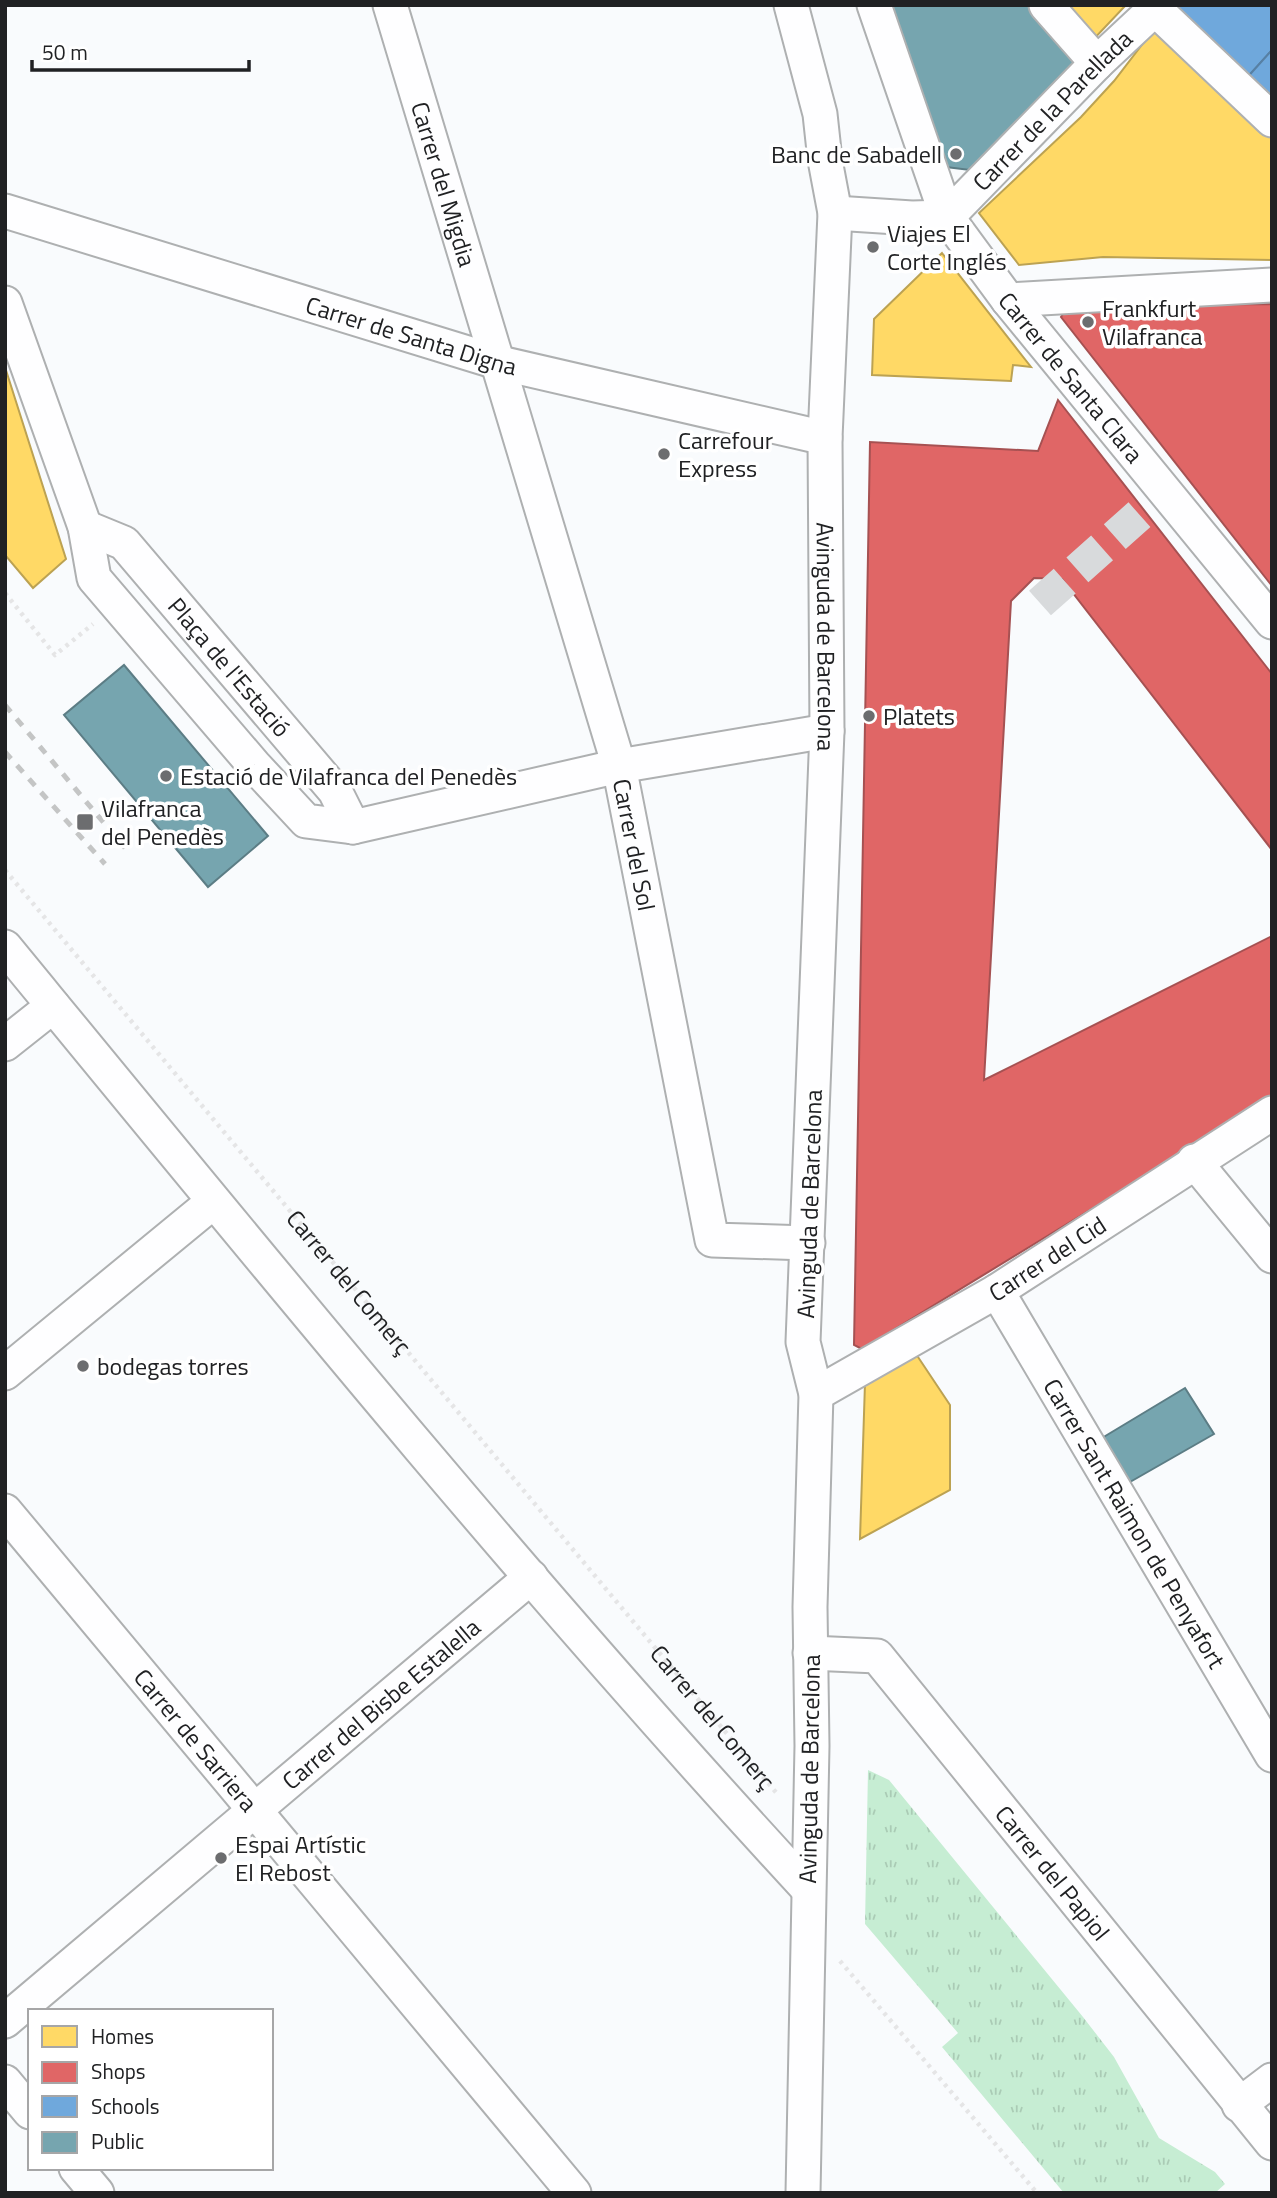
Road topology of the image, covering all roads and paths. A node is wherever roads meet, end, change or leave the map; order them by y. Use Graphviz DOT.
graph roads {
  1 [pos="390,5"];
  2 [pos="791,5"];
  3 [pos="874,5"];
  4 [pos="1046,5"];
  5 [pos="1157,7"];
  6 [pos="1097,64"];
  7 [pos="1272,120"];
  8 [pos="5,211"];
  9 [pos="835,213"];
  10 [pos="947,216"];
  11 [pos="1272,285"];
  12 [pos="1008,300"];
  13 [pos="5,303"];
  14 [pos="500,363"];
  15 [pos="825,438"];
  16 [pos="85,527"];
  17 [pos="5,593"];
  18 [pos="98,620"];
  19 [pos="1272,622"];
  20 [pos="827,731"];
  21 [pos="619,766"];
  22 [pos="352,827"];
  23 [pos="5,870"];
  24 [pos="5,947"];
  25 [pos="53,1006"];
  26 [pos="5,1044"];
  27 [pos="1272,1113"];
  28 [pos="1194,1161"];
  29 [pos="213,1202"];
  30 [pos="808,1243"];
  31 [pos="1272,1256"];
  32 [pos="997,1291"];
  33 [pos="5,1373"];
  34 [pos="816,1395"];
  35 [pos="5,1511"];
  36 [pos="531,1577"];
  37 [pos="810,1653"];
  38 [pos="1272,1755"];
  39 [pos="785,1804"];
  40 [pos="254,1810"];
  41 [pos="808,1889"];
  42 [pos="807,1923"];
  43 [pos="5,2021"];
  44 [pos="1272,2080"];
  45 [pos="5,2082"];
  46 [pos="1239,2105"];
  47 [pos="28,2110"];
  48 [pos="1272,2143"];
  49 [pos="78,2170"];
  50 [pos="97,2193"];
  51 [pos="574,2193"];
  52 [pos="803,2193"];
  53 [pos="1038,2193"];
  1 -- 14 [label="street, Carrer del Migdia"];
  2 -- 9 [label="street, Avinguda de Barcelona"];
  3 -- 10 [label="street, Carrer de Santa Clara"];
  4 -- 6 [label="street"];
  5 -- 6 [label="street, Carrer de la Parellada"];
  5 -- 7 [label="street"];
  6 -- 10 [label="street, Carrer de la Parellada"];
  8 -- 14 [label="street, Carrer de Santa Digna"];
  9 -- 10 [label="street"];
  9 -- 15 [label="street, Avinguda de Barcelona"];
  10 -- 12 [label="street, Carrer de Santa Clara"];
  11 -- 12 [label="street"];
  12 -- 19 [label="street, Carrer de Santa Clara"];
  13 -- 16 [label="street"];
  14 -- 15 [label="street, Carrer de Santa Digna"];
  14 -- 21 [label="street, Carrer del Sol"];
  15 -- 20 [label="street, Avinguda de Barcelona"];
  16 -- 22 [label="street, Plaça de l'Estació"];
  16 -- 22 [label="street, Plaça de l'Estació"];
  17 -- 18 [label="path"];
  20 -- 21 [label="street"];
  20 -- 30 [label="street, Avinguda de Barcelona"];
  21 -- 22 [label="street"];
  21 -- 30 [label="street, Carrer del Sol"];
  23 -- 39 [label="path, Carrer del Comerç"];
  24 -- 25 [label="street, Carrer del Comerç"];
  25 -- 26 [label="street"];
  25 -- 29 [label="street, Carrer del Comerç"];
  27 -- 28 [label="street, Carrer del Cid"];
  28 -- 31 [label="street"];
  28 -- 32 [label="street, Carrer del Cid"];
  29 -- 33 [label="street"];
  29 -- 36 [label="street, Carrer del Comerç"];
  30 -- 34 [label="street, Avinguda de Barcelona"];
  32 -- 34 [label="street, Carrer del Cid"];
  32 -- 38 [label="street, Carrer Sant Raimon de Penyafort"];
  34 -- 37 [label="street, Avinguda de Barcelona"];
  35 -- 40 [label="street, Carrer de Sarriera"];
  36 -- 40 [label="street, Carrer del Bisbe Estalella"];
  36 -- 41 [label="street, Carrer del Comerç"];
  37 -- 41 [label="street, Avinguda de Barcelona"];
  37 -- 46 [label="street, Carrer del Papiol"];
  40 -- 43 [label="street, Carrer del Bisbe Estalella"];
  40 -- 51 [label="street, Carrer de Sarriera"];
  41 -- 42 [label="street, Avinguda de Barcelona"];
  42 -- 52 [label="street, Avinguda de Barcelona"];
  42 -- 53 [label="path"];
  44 -- 46 [label="street"];
  45 -- 47 [label="street"];
  46 -- 48 [label="street, Carrer del Papiol"];
  49 -- 50 [label="street"];
}
